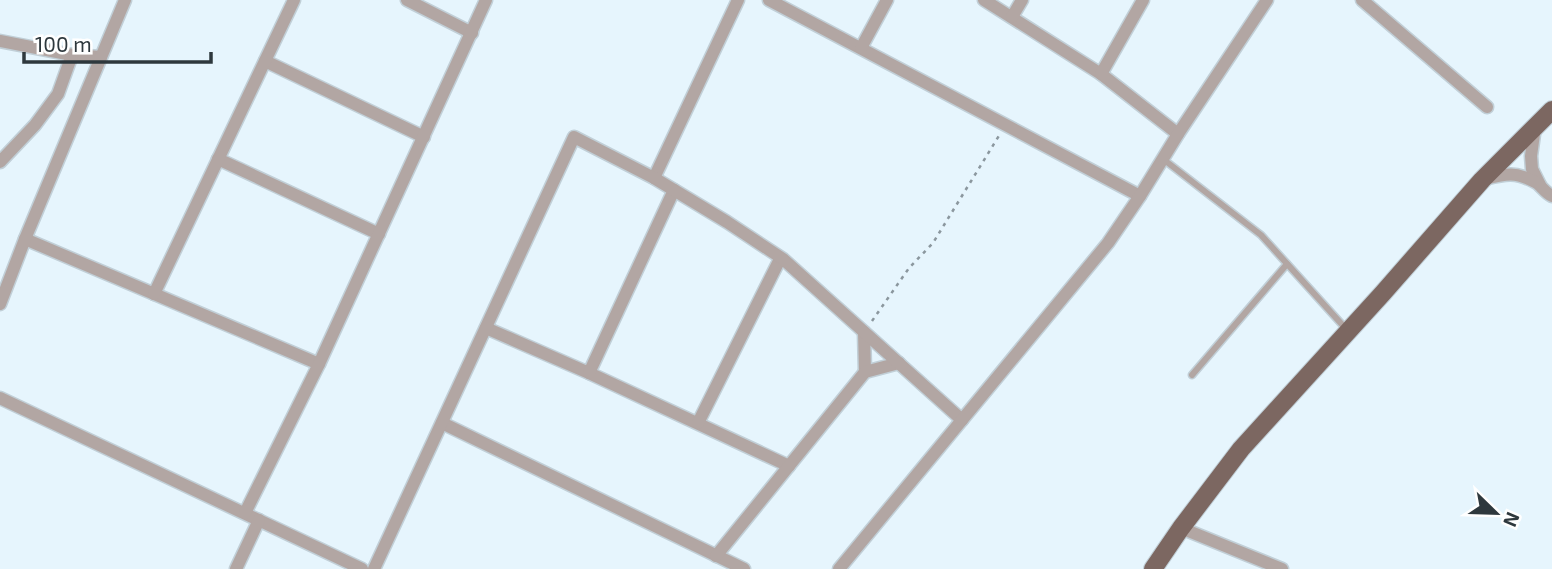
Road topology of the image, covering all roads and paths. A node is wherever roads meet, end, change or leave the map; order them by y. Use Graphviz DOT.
graph roads {
  1 [pos="125,0"];
  2 [pos="294,0"];
  3 [pos="407,0"];
  4 [pos="486,0"];
  5 [pos="738,0"];
  6 [pos="769,0"];
  7 [pos="887,0"];
  8 [pos="984,0"];
  9 [pos="1022,0"];
  10 [pos="1143,0"];
  11 [pos="1267,0"];
  12 [pos="1362,0"];
  13 [pos="1012,17"];
  14 [pos="472,33"];
  15 [pos="0,41"];
  16 [pos="861,48"];
  17 [pos="72,55"];
  18 [pos="101,57"];
  19 [pos="265,61"];
  20 [pos="1101,74"];
  21 [pos="1487,107"];
  22 [pos="1552,110"];
  23 [pos="1006,125"];
  24 [pos="1535,127"];
  25 [pos="1178,134"];
  26 [pos="424,137"];
  27 [pos="218,159"];
  28 [pos="1163,159"];
  29 [pos="0,162"];
  30 [pos="654,178"];
  31 [pos="1482,180"];
  32 [pos="674,190"];
  33 [pos="1548,194"];
  34 [pos="1140,196"];
  35 [pos="379,234"];
  36 [pos="25,239"];
  37 [pos="780,259"];
  38 [pos="1287,264"];
  39 [pos="154,293"];
  40 [pos="0,304"];
  41 [pos="486,328"];
  42 [pos="1348,331"];
  43 [pos="864,332"];
  44 [pos="899,363"];
  45 [pos="319,364"];
  46 [pos="865,372"];
  47 [pos="589,373"];
  48 [pos="1192,375"];
  49 [pos="0,398"];
  50 [pos="962,420"];
  51 [pos="442,423"];
  52 [pos="698,423"];
  53 [pos="789,466"];
  54 [pos="245,513"];
  55 [pos="259,520"];
  56 [pos="1181,528"];
  57 [pos="716,556"];
  58 [pos="236,569"];
  59 [pos="362,569"];
  60 [pos="374,569"];
  61 [pos="744,569"];
  62 [pos="839,569"];
  63 [pos="1153,569"];
  64 [pos="1282,569"];
  1 -- 18 [label="street"];
  2 -- 19 [label="street"];
  3 -- 14 [label="street"];
  4 -- 14 [label="street"];
  5 -- 30 [label="street"];
  6 -- 16 [label="street"];
  7 -- 16 [label="street"];
  8 -- 13 [label="street"];
  9 -- 13 [label="street"];
  10 -- 20 [label="street"];
  11 -- 25 [label="street"];
  12 -- 21 [label="street"];
  13 -- 20 [label="street"];
  14 -- 26 [label="street"];
  15 -- 17 [label="street"];
  16 -- 23 [label="street"];
  17 -- 18 [label="street"];
  17 -- 29 [label="street"];
  18 -- 36 [label="street"];
  19 -- 26 [label="street"];
  19 -- 27 [label="street"];
  20 -- 25 [label="street"];
  22 -- 24 [label="main road"];
  23 -- 34 [label="street"];
  23 -- 43 [label="path"];
  24 -- 31 [label="main road"];
  24 -- 33 [label="street"];
  25 -- 28 [label="street"];
  26 -- 35 [label="street"];
  27 -- 35 [label="street"];
  27 -- 39 [label="street"];
  28 -- 34 [label="street"];
  28 -- 38 [label="lane"];
  30 -- 32 [label="street"];
  30 -- 41 [label="street"];
  31 -- 33 [label="street"];
  31 -- 42 [label="main road"];
  32 -- 37 [label="street"];
  32 -- 47 [label="street"];
  34 -- 50 [label="street"];
  35 -- 45 [label="street"];
  36 -- 39 [label="street"];
  36 -- 40 [label="street"];
  37 -- 43 [label="street"];
  37 -- 52 [label="street"];
  38 -- 42 [label="lane"];
  38 -- 48 [label="lane"];
  39 -- 45 [label="street"];
  41 -- 47 [label="street"];
  41 -- 51 [label="street"];
  42 -- 56 [label="main road"];
  43 -- 44 [label="street"];
  43 -- 46 [label="street"];
  44 -- 46 [label="street"];
  44 -- 50 [label="street"];
  45 -- 54 [label="street"];
  46 -- 53 [label="street"];
  47 -- 52 [label="street"];
  49 -- 54 [label="street"];
  50 -- 62 [label="street"];
  51 -- 57 [label="street"];
  51 -- 60 [label="street"];
  52 -- 53 [label="street"];
  53 -- 57 [label="street"];
  54 -- 55 [label="street"];
  55 -- 58 [label="street"];
  55 -- 59 [label="street"];
  56 -- 63 [label="main road"];
  56 -- 64 [label="street"];
  57 -- 61 [label="street"];
}
